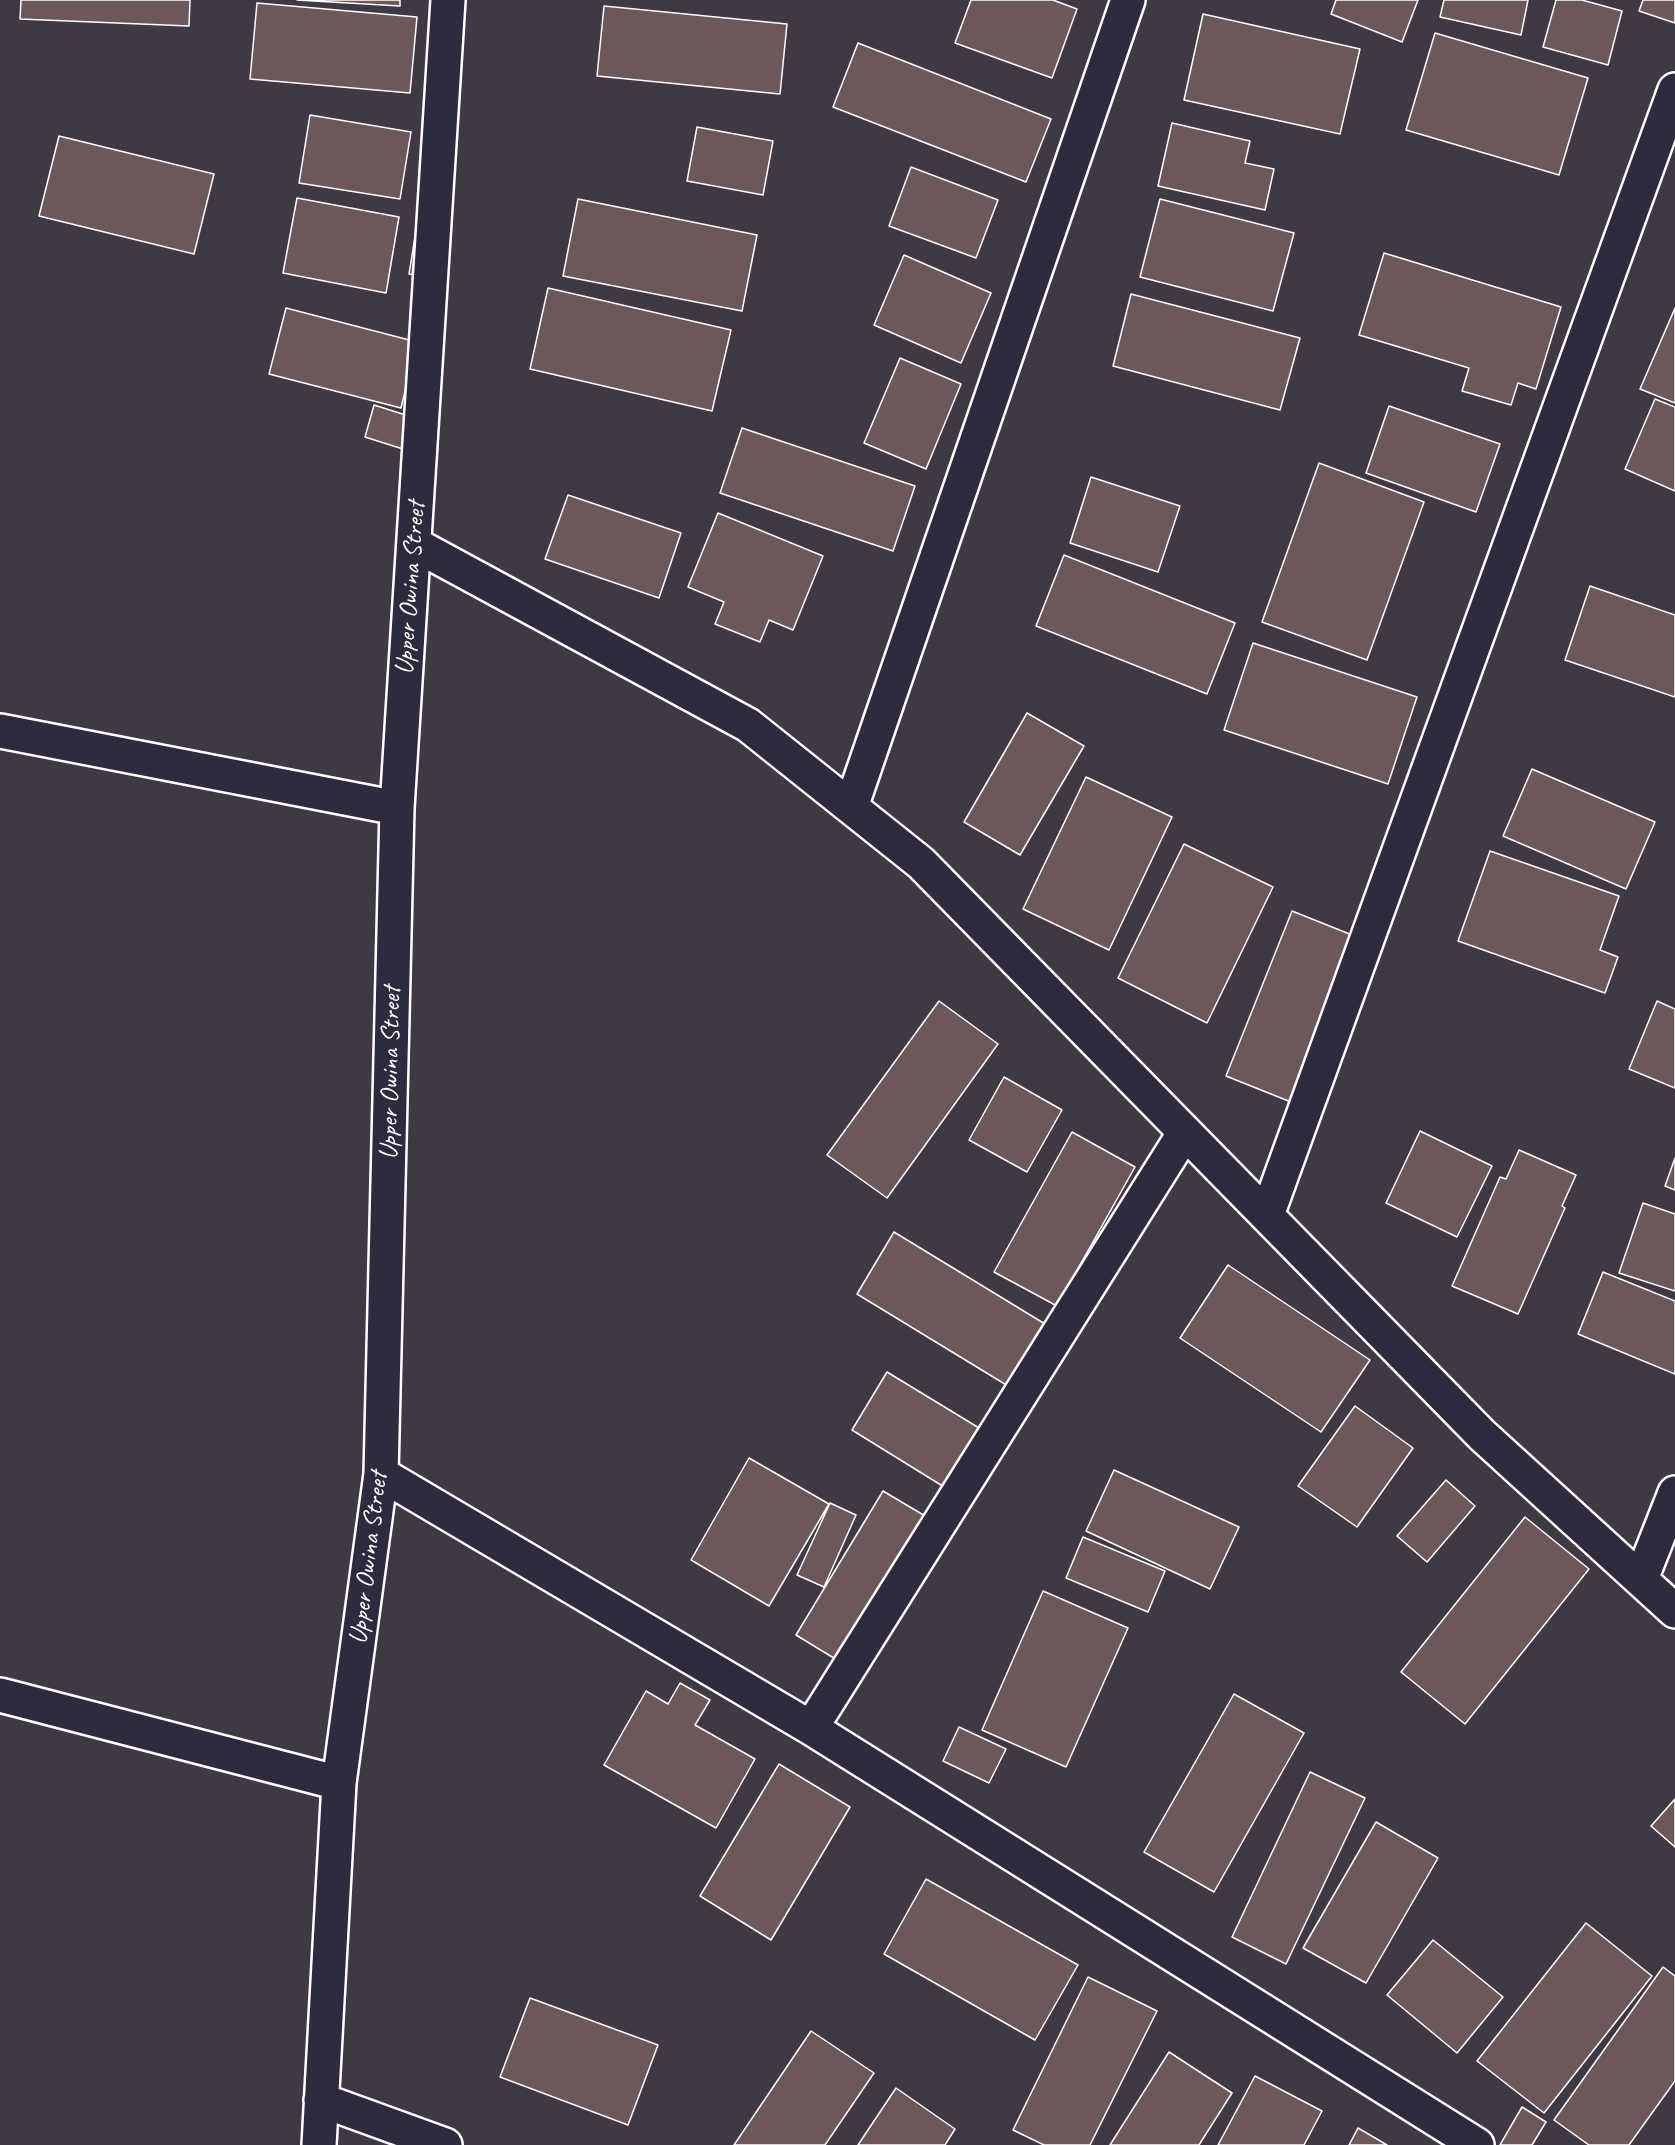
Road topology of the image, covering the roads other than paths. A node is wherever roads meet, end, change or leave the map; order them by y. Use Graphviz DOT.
graph roads {
  1 [pos="448,0"];
  2 [pos="1128,0"];
  3 [pos="1675,90"];
  4 [pos="414,544"];
  5 [pos="0,731"];
  6 [pos="851,807"];
  7 [pos="398,808"];
  8 [pos="1185,1132"];
  9 [pos="1267,1215"];
  10 [pos="381,1474"];
  11 [pos="1675,1493"];
  12 [pos="1641,1580"];
  13 [pos="1675,1611"];
  14 [pos="0,1695"];
  15 [pos="811,1728"];
  16 [pos="339,1784"];
  17 [pos="321,2100"];
  18 [pos="319,2145"];
  19 [pos="445,2145"];
  20 [pos="1477,2145"];
  1 -- 4 [label="street, Upper Owina Street"];
  2 -- 6 [label="street"];
  3 -- 9 [label="street"];
  4 -- 6 [label="street"];
  4 -- 7 [label="street, Upper Owina Street"];
  5 -- 7 [label="street"];
  6 -- 8 [label="street"];
  7 -- 10 [label="street, Upper Owina Street"];
  8 -- 9 [label="street"];
  8 -- 15 [label="street"];
  9 -- 12 [label="street"];
  10 -- 15 [label="street"];
  10 -- 16 [label="street, Upper Owina Street"];
  11 -- 12 [label="street"];
  12 -- 13 [label="street"];
  14 -- 16 [label="street"];
  15 -- 20 [label="street"];
  16 -- 17 [label="street, Upper Owina Street"];
  17 -- 18 [label="street, Upper Owina Street"];
  17 -- 19 [label="street"];
}
